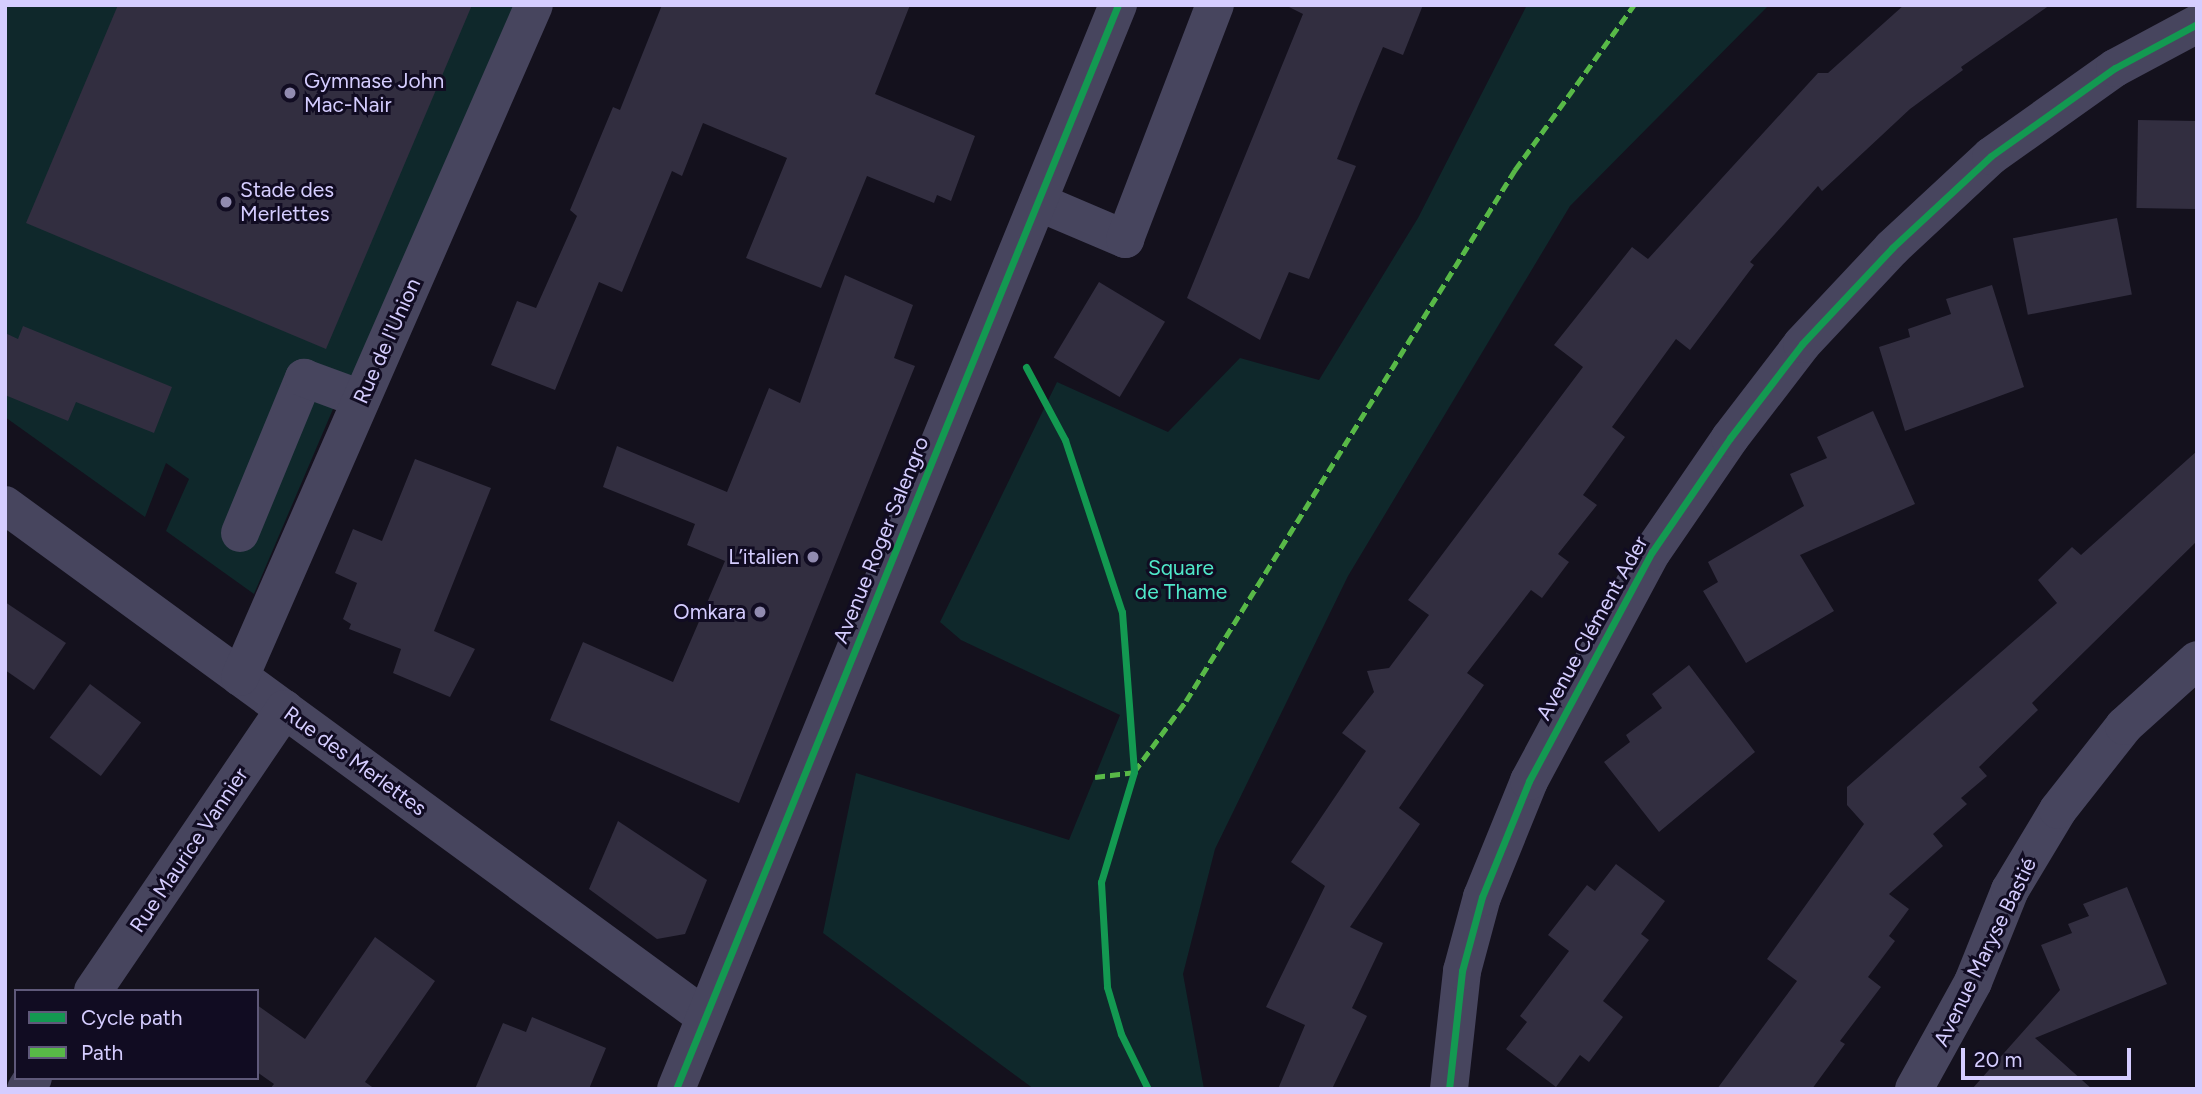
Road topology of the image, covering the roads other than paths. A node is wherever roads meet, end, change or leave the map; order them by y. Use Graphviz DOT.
graph roads {
  1 [pos="534,5"];
  2 [pos="1118,5"];
  3 [pos="1215,5"];
  4 [pos="2197,24"];
  5 [pos="1038,202"];
  6 [pos="361,399"];
  7 [pos="5,505"];
  8 [pos="240,533"];
  9 [pos="2197,660"];
  10 [pos="240,677"];
  11 [pos="285,709"];
  12 [pos="94,989"];
  13 [pos="705,1017"];
  14 [pos="676,1089"];
  15 [pos="1449,1089"];
  16 [pos="1914,1089"];
  1 -- 6 [label="street, Rue de l'Union"];
  2 -- 5 [label="street, Avenue Roger Salengro"];
  3 -- 5 [label="street"];
  4 -- 15 [label="street, Avenue Clément Ader"];
  5 -- 13 [label="street, Avenue Roger Salengro"];
  6 -- 8 [label="street"];
  6 -- 10 [label="street, Rue de l'Union"];
  7 -- 10 [label="street, Rue des Merlettes"];
  9 -- 16 [label="street, Avenue Maryse Bastié"];
  10 -- 11 [label="street, Rue des Merlettes"];
  11 -- 12 [label="street, Rue Maurice Vannier"];
  11 -- 13 [label="street, Rue des Merlettes"];
  13 -- 14 [label="street, Avenue Roger Salengro"];
}
